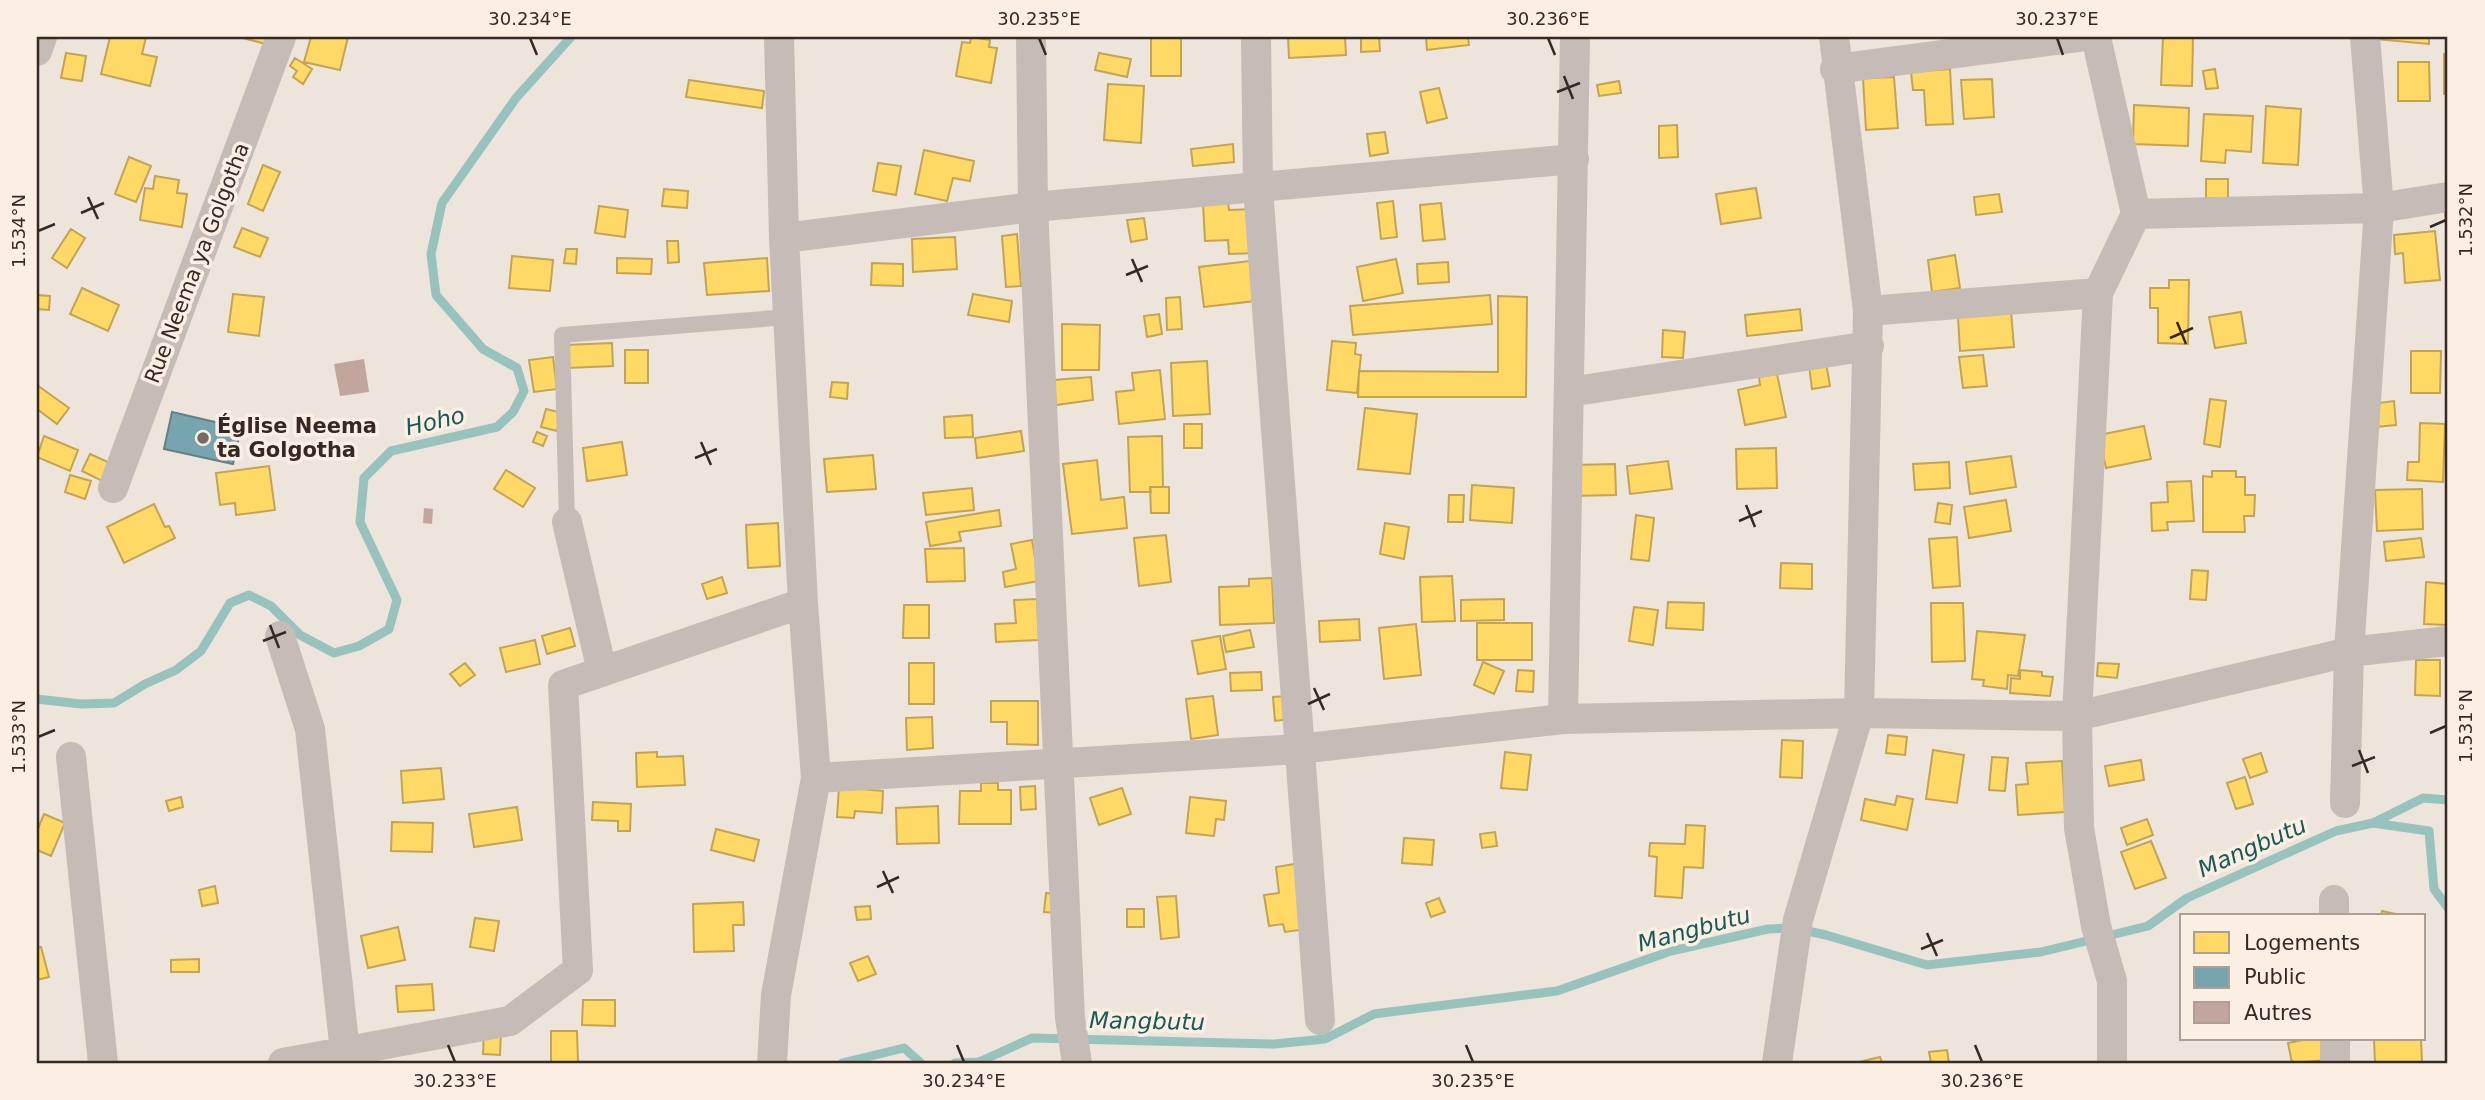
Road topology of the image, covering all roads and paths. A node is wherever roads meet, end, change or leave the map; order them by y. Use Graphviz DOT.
graph roads {
  1 [pos="42,37"];
  2 [pos="281,37"];
  3 [pos="779,37"];
  4 [pos="1031,37"];
  5 [pos="1256,37"];
  6 [pos="1575,37"];
  7 [pos="1834,37"];
  8 [pos="2079,37"];
  9 [pos="2096,37"];
  10 [pos="2365,37"];
  11 [pos="37,51"];
  12 [pos="1835,69"];
  13 [pos="1574,159"];
  14 [pos="1258,188"];
  15 [pos="2448,197"];
  16 [pos="1033,207"];
  17 [pos="2379,208"];
  18 [pos="2136,214"];
  19 [pos="784,238"];
  20 [pos="2098,292"];
  21 [pos="1868,311"];
  22 [pos="788,317"];
  23 [pos="1869,346"];
  24 [pos="1569,392"];
  25 [pos="113,488"];
  26 [pos="567,522"];
  27 [pos="803,603"];
  28 [pos="280,636"];
  29 [pos="2448,641"];
  30 [pos="2349,652"];
  31 [pos="603,671"];
  32 [pos="1859,713"];
  33 [pos="2077,716"];
  34 [pos="1563,719"];
  35 [pos="1299,749"];
  36 [pos="71,757"];
  37 [pos="1060,764"];
  38 [pos="816,778"];
  39 [pos="2346,803"];
  40 [pos="1320,1020"];
  41 [pos="2335,1040"];
  42 [pos="345,1052"];
  43 [pos="1077,1062"];
  44 [pos="103,1063"];
  45 [pos="284,1063"];
  46 [pos="772,1063"];
  47 [pos="1777,1063"];
  48 [pos="2112,1063"];
  49 [pos="2335,1063"];
  1 -- 11 [label="street"];
  2 -- 25 [label="street, Rue Neema ya Golgotha"];
  3 -- 19 [label="street"];
  4 -- 16 [label="street"];
  5 -- 14 [label="street"];
  6 -- 13 [label="street"];
  7 -- 12 [label="street"];
  8 -- 12 [label="street"];
  9 -- 18 [label="street"];
  10 -- 17 [label="street"];
  12 -- 21 [label="street"];
  13 -- 14 [label="street"];
  13 -- 24 [label="street"];
  14 -- 16 [label="street"];
  14 -- 35 [label="street"];
  15 -- 17 [label="street"];
  16 -- 19 [label="street"];
  16 -- 37 [label="street"];
  17 -- 18 [label="street"];
  17 -- 30 [label="street"];
  18 -- 20 [label="street"];
  19 -- 22 [label="street"];
  20 -- 21 [label="street"];
  20 -- 33 [label="street"];
  21 -- 23 [label="street"];
  22 -- 26 [label="lane"];
  22 -- 27 [label="street"];
  23 -- 24 [label="street"];
  23 -- 32 [label="street"];
  24 -- 34 [label="street"];
  26 -- 31 [label="street"];
  27 -- 31 [label="street"];
  27 -- 38 [label="street"];
  28 -- 42 [label="street"];
  29 -- 30 [label="street"];
  30 -- 33 [label="street"];
  30 -- 39 [label="street"];
  31 -- 42 [label="street"];
  32 -- 33 [label="street"];
  32 -- 34 [label="street"];
  32 -- 47 [label="street"];
  33 -- 48 [label="street"];
  34 -- 35 [label="street"];
  35 -- 37 [label="street"];
  35 -- 40 [label="street"];
  36 -- 44 [label="street"];
  37 -- 38 [label="street"];
  37 -- 43 [label="street"];
  38 -- 46 [label="street"];
  41 -- 49 [label="street"];
  42 -- 45 [label="street"];
}
